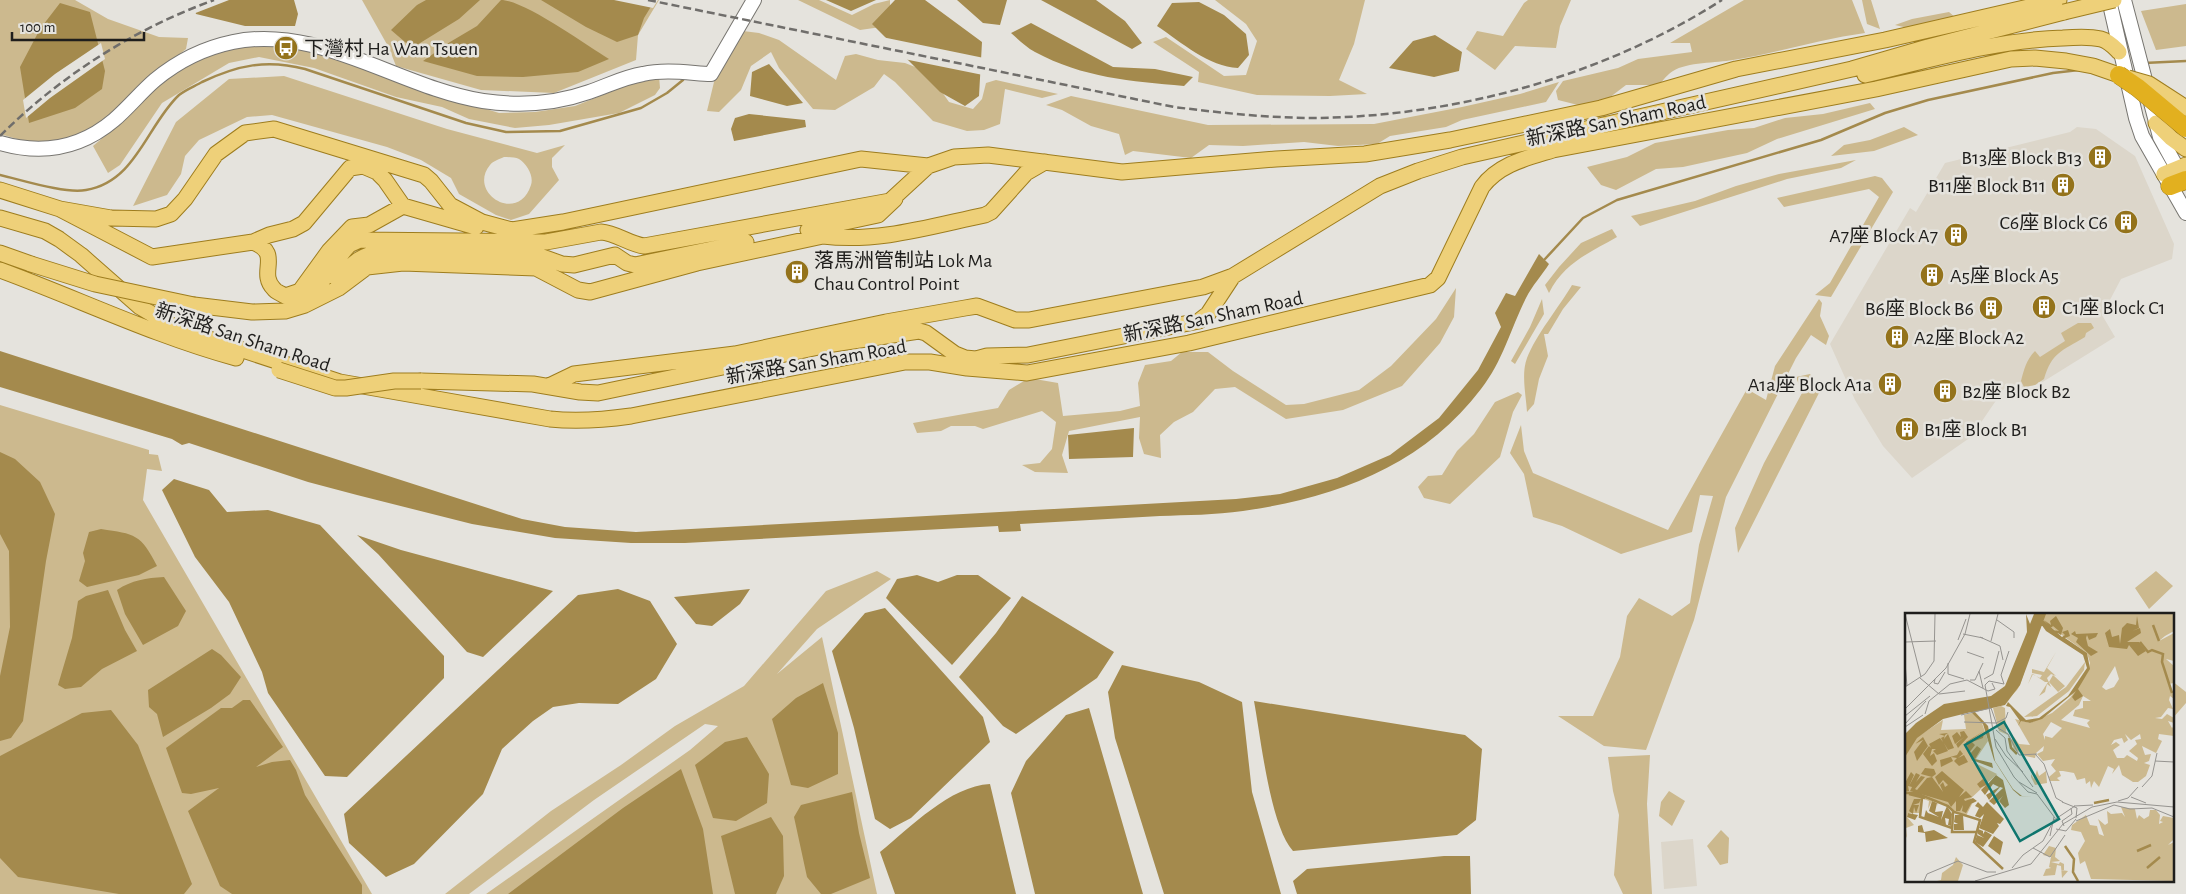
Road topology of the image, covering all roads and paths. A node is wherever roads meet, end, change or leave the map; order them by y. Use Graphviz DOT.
graph roads {
  1 [pos="754,0"];
  2 [pos="2108,0"];
  3 [pos="2114,0"];
  4 [pos="2122,0"];
  5 [pos="2062,6"];
  6 [pos="1944,57"];
  7 [pos="2121,65"];
  8 [pos="1852,69"];
  9 [pos="2186,108"];
  10 [pos="1697,122"];
  11 [pos="2156,123"];
  12 [pos="2186,128"];
  13 [pos="0,143"];
  14 [pos="2186,149"];
  15 [pos="1045,162"];
  16 [pos="928,166"];
  17 [pos="2179,177"];
  18 [pos="0,190"];
  19 [pos="895,199"];
  20 [pos="403,206"];
  21 [pos="60,209"];
  22 [pos="2186,213"];
  23 [pos="0,218"];
  24 [pos="512,230"];
  25 [pos="253,242"];
  26 [pos="0,253"];
  27 [pos="0,270"];
  28 [pos="1232,276"];
  29 [pos="305,305"];
  30 [pos="110,312"];
  31 [pos="176,328"];
  32 [pos="549,386"];
  1 -- 13 [label="street"];
  2 -- 7 [label="street"];
  3 -- 5 [label="main road, 新深路 San Sham Road, bridge"];
  4 -- 11 [label="street"];
  5 -- 8 [label="main road, 新深路 San Sham Road"];
  5 -- 15 [label="main road, 新深路 San Sham Road"];
  6 -- 7 [label="main road"];
  6 -- 8 [label="main road"];
  6 -- 10 [label="main road"];
  7 -- 9 [label="main road, bridge"];
  7 -- 10 [label="main road, 新深路 San Sham Road"];
  7 -- 12 [label="highway, bridge"];
  7 -- 17 [label="street"];
  8 -- 28 [label="main road, 新深路 San Sham Road"];
  10 -- 31 [label="main road, 新深路 San Sham Road"];
  11 -- 14 [label="main road"];
  11 -- 17 [label="street"];
  15 -- 16 [label="main road, 新深路 San Sham Road"];
  15 -- 29 [label="main road, 新深路 San Sham Road"];
  16 -- 19 [label="main road, 新深路 San Sham Road"];
  16 -- 24 [label="main road, 新深路 San Sham Road"];
  17 -- 22 [label="street"];
  18 -- 21 [label="main road, 新深路 San Sham Road"];
  19 -- 29 [label="main road, 新深路 San Sham Road"];
  19 -- 29 [label="main road"];
  20 -- 24 [label="main road, 新深路 San Sham Road"];
  20 -- 25 [label="main road, 新深路 San Sham Road"];
  20 -- 25 [label="main road"];
  21 -- 24 [label="main road, 新深路 San Sham Road"];
  21 -- 25 [label="main road, 新深路 San Sham Road"];
  23 -- 31 [label="main road, 新深路 San Sham Road"];
  26 -- 29 [label="main road, 新深路 San Sham Road, bridge"];
  27 -- 30 [label="main road, 新深路 San Sham Road"];
  28 -- 32 [label="main road, 新深路 San Sham Road"];
  28 -- 32 [label="main road, 新深路 San Sham Road"];
  30 -- 31 [label="main road, 新深路 San Sham Road"];
  30 -- 32 [label="main road, 新深路 San Sham Road, bridge"];
}
